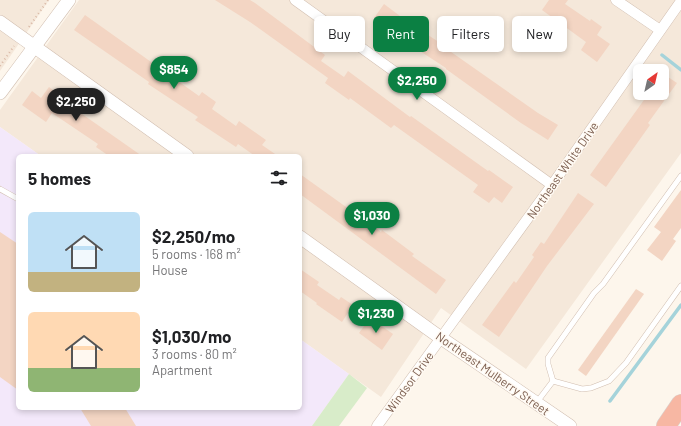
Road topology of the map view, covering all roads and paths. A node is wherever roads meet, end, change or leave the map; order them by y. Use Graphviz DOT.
graph roads {
  1 [pos="69,0"];
  2 [pos="295,0"];
  3 [pos="616,0"];
  4 [pos="681,0"];
  5 [pos="0,22"];
  6 [pos="660,30"];
  7 [pos="35,46"];
  8 [pos="0,94"];
  9 [pos="184,154"];
  10 [pos="681,176"];
  11 [pos="552,185"];
  12 [pos="0,189"];
  13 [pos="16,198"];
  14 [pos="302,238"];
  15 [pos="681,286"];
  16 [pos="441,338"];
  17 [pos="554,381"];
  18 [pos="536,403"];
  19 [pos="681,404"];
  20 [pos="377,426"];
  21 [pos="570,426"];
  22 [pos="666,426"];
  1 -- 7 [label="street"];
  2 -- 11 [label="street"];
  3 -- 6 [label="street"];
  4 -- 6 [label="street, Northeast White Drive"];
  5 -- 7 [label="street"];
  6 -- 11 [label="street, Northeast White Drive"];
  7 -- 8 [label="street"];
  7 -- 9 [label="street"];
  10 -- 17 [label="lane"];
  11 -- 16 [label="street, Northeast White Drive"];
  12 -- 13 [label="lane"];
  14 -- 16 [label="street, Northeast Mulberry Street"];
  15 -- 17 [label="lane"];
  16 -- 18 [label="street, Northeast Mulberry Street"];
  16 -- 20 [label="street, Windsor Drive"];
  17 -- 18 [label="lane"];
  18 -- 21 [label="street, Northeast Mulberry Street"];
  19 -- 22 [label="highway"];
}
